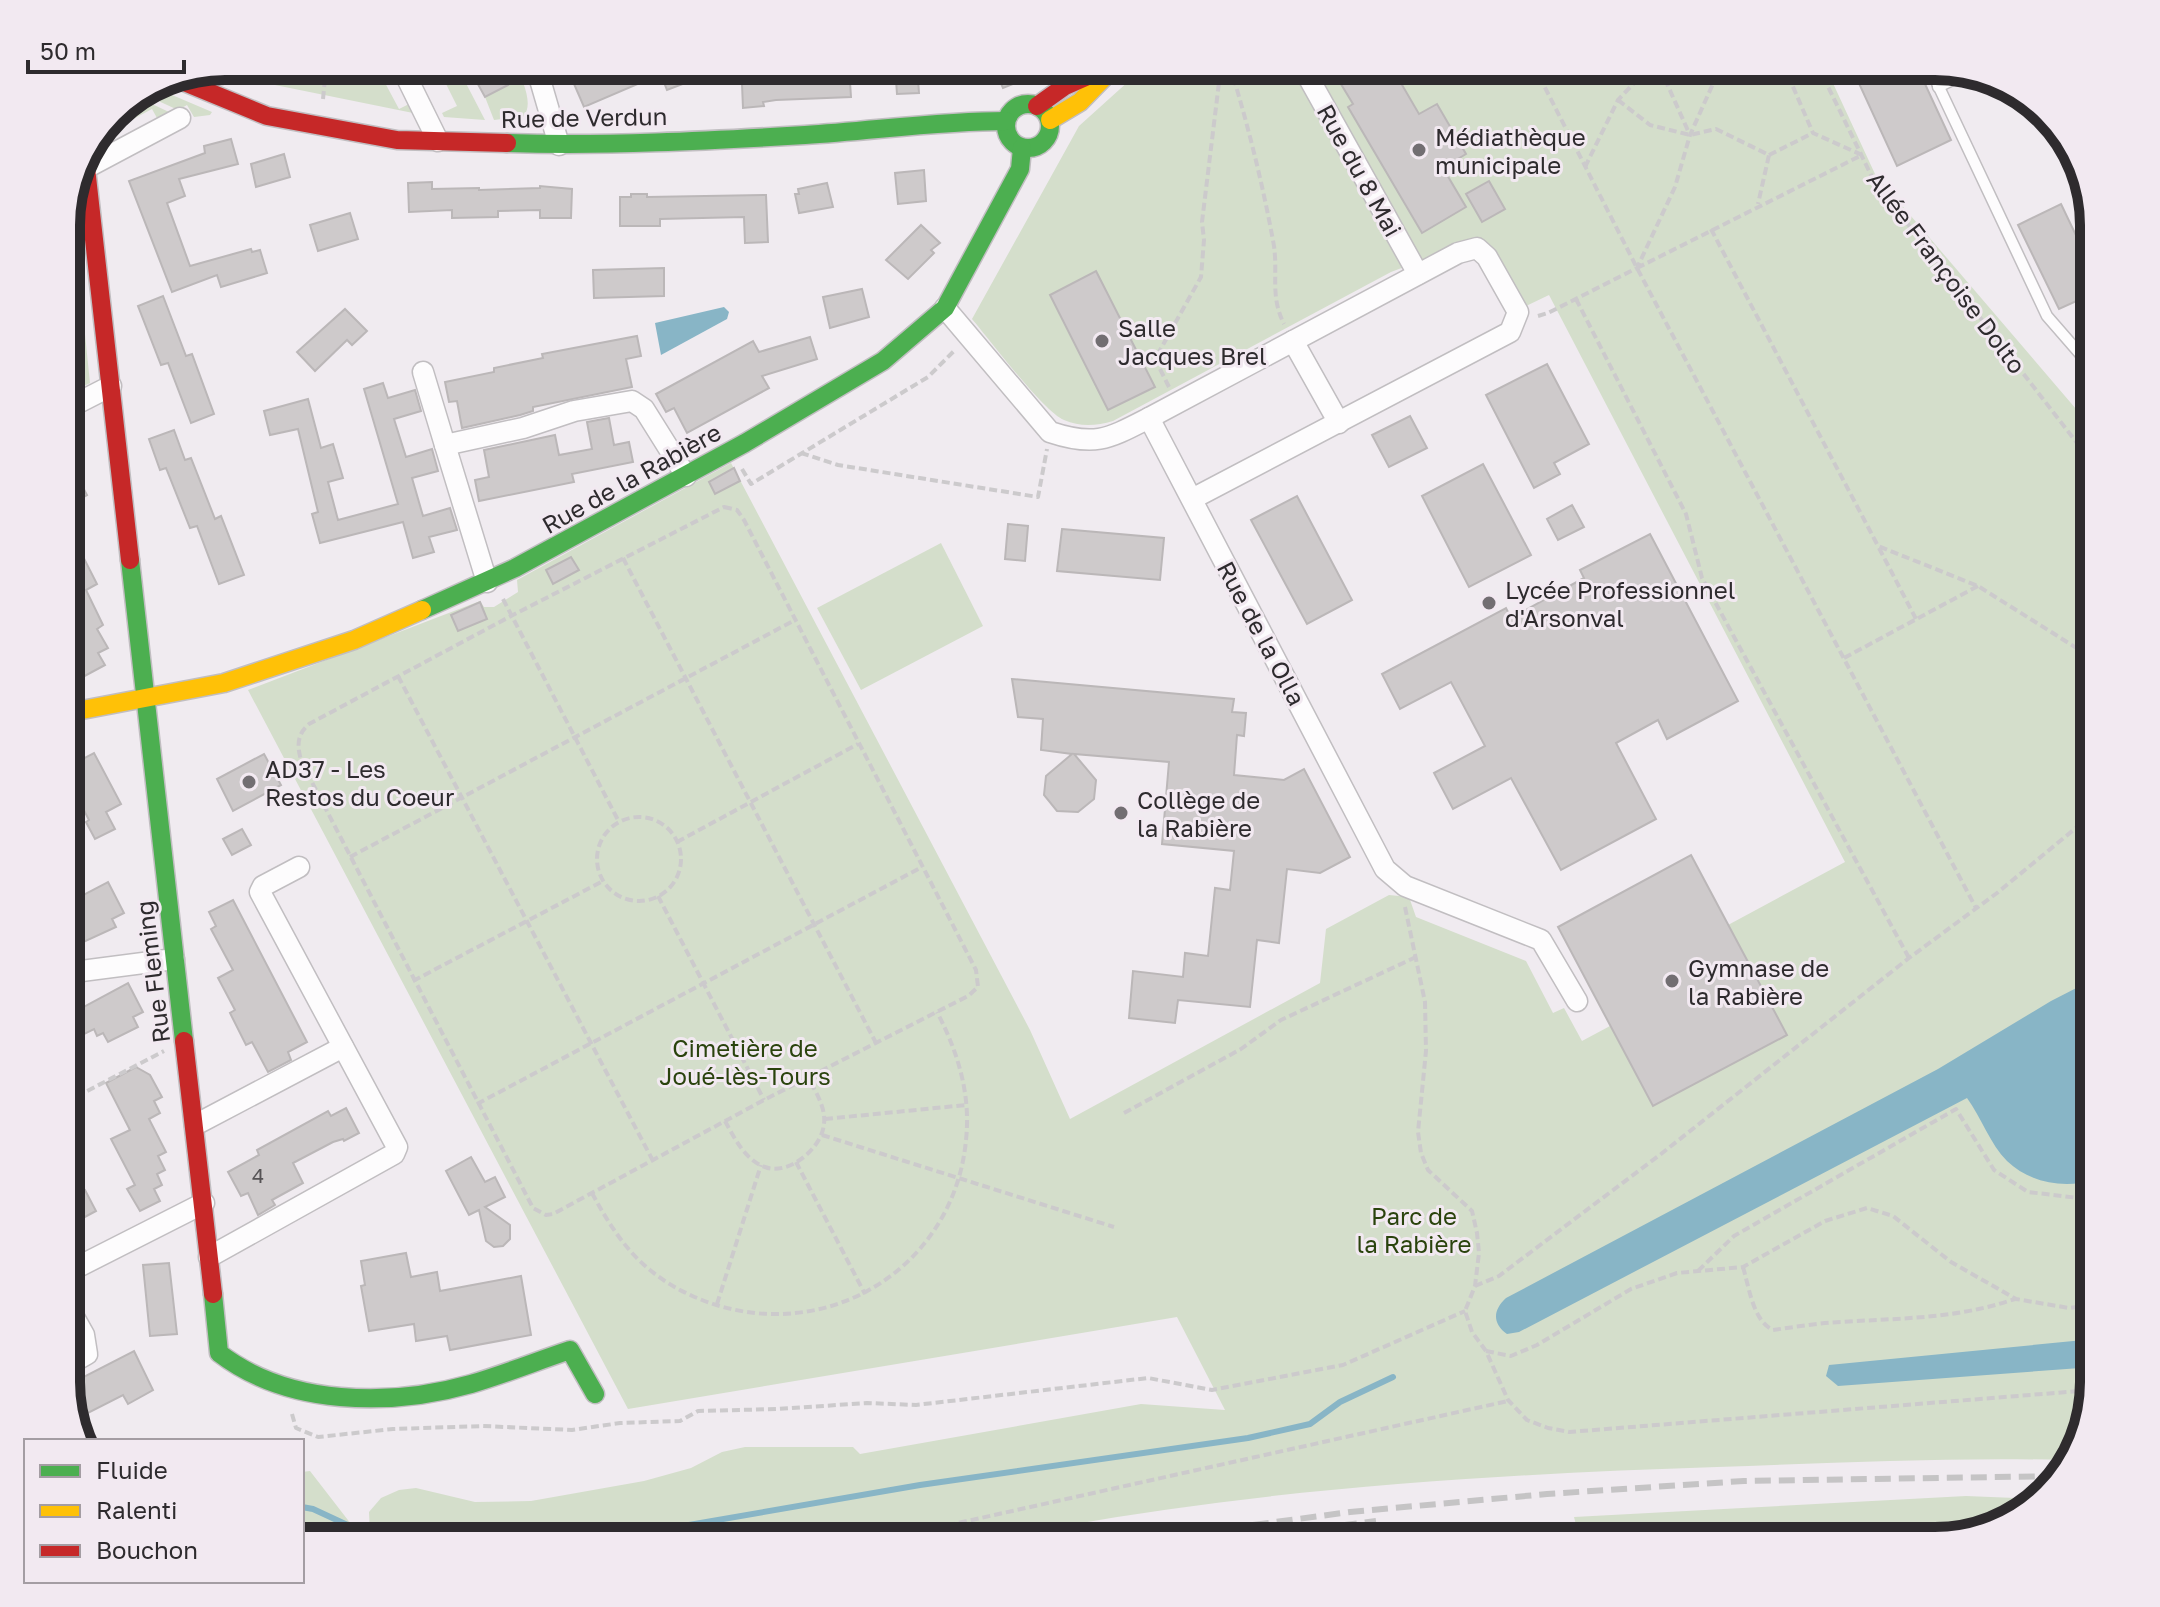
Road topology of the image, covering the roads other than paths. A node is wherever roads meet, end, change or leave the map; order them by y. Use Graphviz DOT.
graph roads {
  1 [pos="408,80"];
  2 [pos="540,80"];
  3 [pos="1079,80"];
  4 [pos="1100,80"];
  5 [pos="1310,80"];
  6 [pos="1935,80"];
  7 [pos="1951,81"];
  8 [pos="193,84"];
  9 [pos="1938,87"];
  10 [pos="1037,106"];
  11 [pos="180,118"];
  12 [pos="1050,120"];
  13 [pos="1006,121"];
  14 [pos="438,141"];
  15 [pos="559,145"];
  16 [pos="1022,148"];
  17 [pos="98,155"];
  18 [pos="88,178"];
  19 [pos="1418,274"];
  20 [pos="945,308"];
  21 [pos="1293,341"];
  22 [pos="2080,354"];
  23 [pos="423,372"];
  24 [pos="111,386"];
  25 [pos="80,402"];
  26 [pos="1149,418"];
  27 [pos="1339,423"];
  28 [pos="445,445"];
  29 [pos="686,476"];
  30 [pos="1192,499"];
  31 [pos="490,580"];
  32 [pos="145,697"];
  33 [pos="80,710"];
  34 [pos="299,867"];
  35 [pos="174,959"];
  36 [pos="80,971"];
  37 [pos="1577,1001"];
  38 [pos="343,1047"];
  39 [pos="195,1125"];
  40 [pos="204,1203"];
  41 [pos="209,1257"];
  42 [pos="80,1266"];
  43 [pos="80,1328"];
  44 [pos="80,1358"];
  45 [pos="595,1394"];
  1 -- 14 [label="street"];
  2 -- 15 [label="street"];
  3 -- 10 [label="street"];
  4 -- 12 [label="street"];
  5 -- 19 [label="street, Rue du 8 Mai"];
  6 -- 9 [label="lane"];
  7 -- 9 [label="lane"];
  8 -- 14 [label="street, Rue de Verdun"];
  9 -- 22 [label="lane"];
  10 -- 12 [label="street"];
  10 -- 13 [label="street"];
  11 -- 17 [label="street"];
  12 -- 16 [label="street"];
  13 -- 15 [label="street, Rue de Verdun"];
  13 -- 16 [label="street"];
  14 -- 15 [label="street, Rue de Verdun"];
  16 -- 20 [label="street, Rue de la Rabière"];
  18 -- 24 [label="street, Rue Fleming"];
  19 -- 21 [label="street"];
  19 -- 27 [label="street"];
  20 -- 26 [label="street"];
  20 -- 29 [label="street, Rue de la Rabière"];
  21 -- 26 [label="street"];
  21 -- 27 [label="street"];
  23 -- 28 [label="street"];
  24 -- 25 [label="street"];
  24 -- 32 [label="street, Rue Fleming"];
  26 -- 30 [label="street, Rue de la Olla"];
  27 -- 30 [label="street"];
  28 -- 29 [label="street"];
  28 -- 31 [label="street"];
  29 -- 31 [label="street, Rue de la Rabière"];
  30 -- 37 [label="street, Rue de la Olla"];
  31 -- 32 [label="street, Rue de la Rabière"];
  32 -- 33 [label="street, Rue de la Rabière"];
  32 -- 35 [label="street, Rue Fleming"];
  34 -- 38 [label="street"];
  35 -- 36 [label="street"];
  35 -- 39 [label="street, Rue Fleming"];
  38 -- 39 [label="street"];
  38 -- 41 [label="street"];
  39 -- 40 [label="street, Rue Fleming"];
  40 -- 41 [label="street, Rue Fleming"];
  40 -- 42 [label="street"];
  41 -- 45 [label="street, Rue Fleming"];
  43 -- 44 [label="street"];
}
